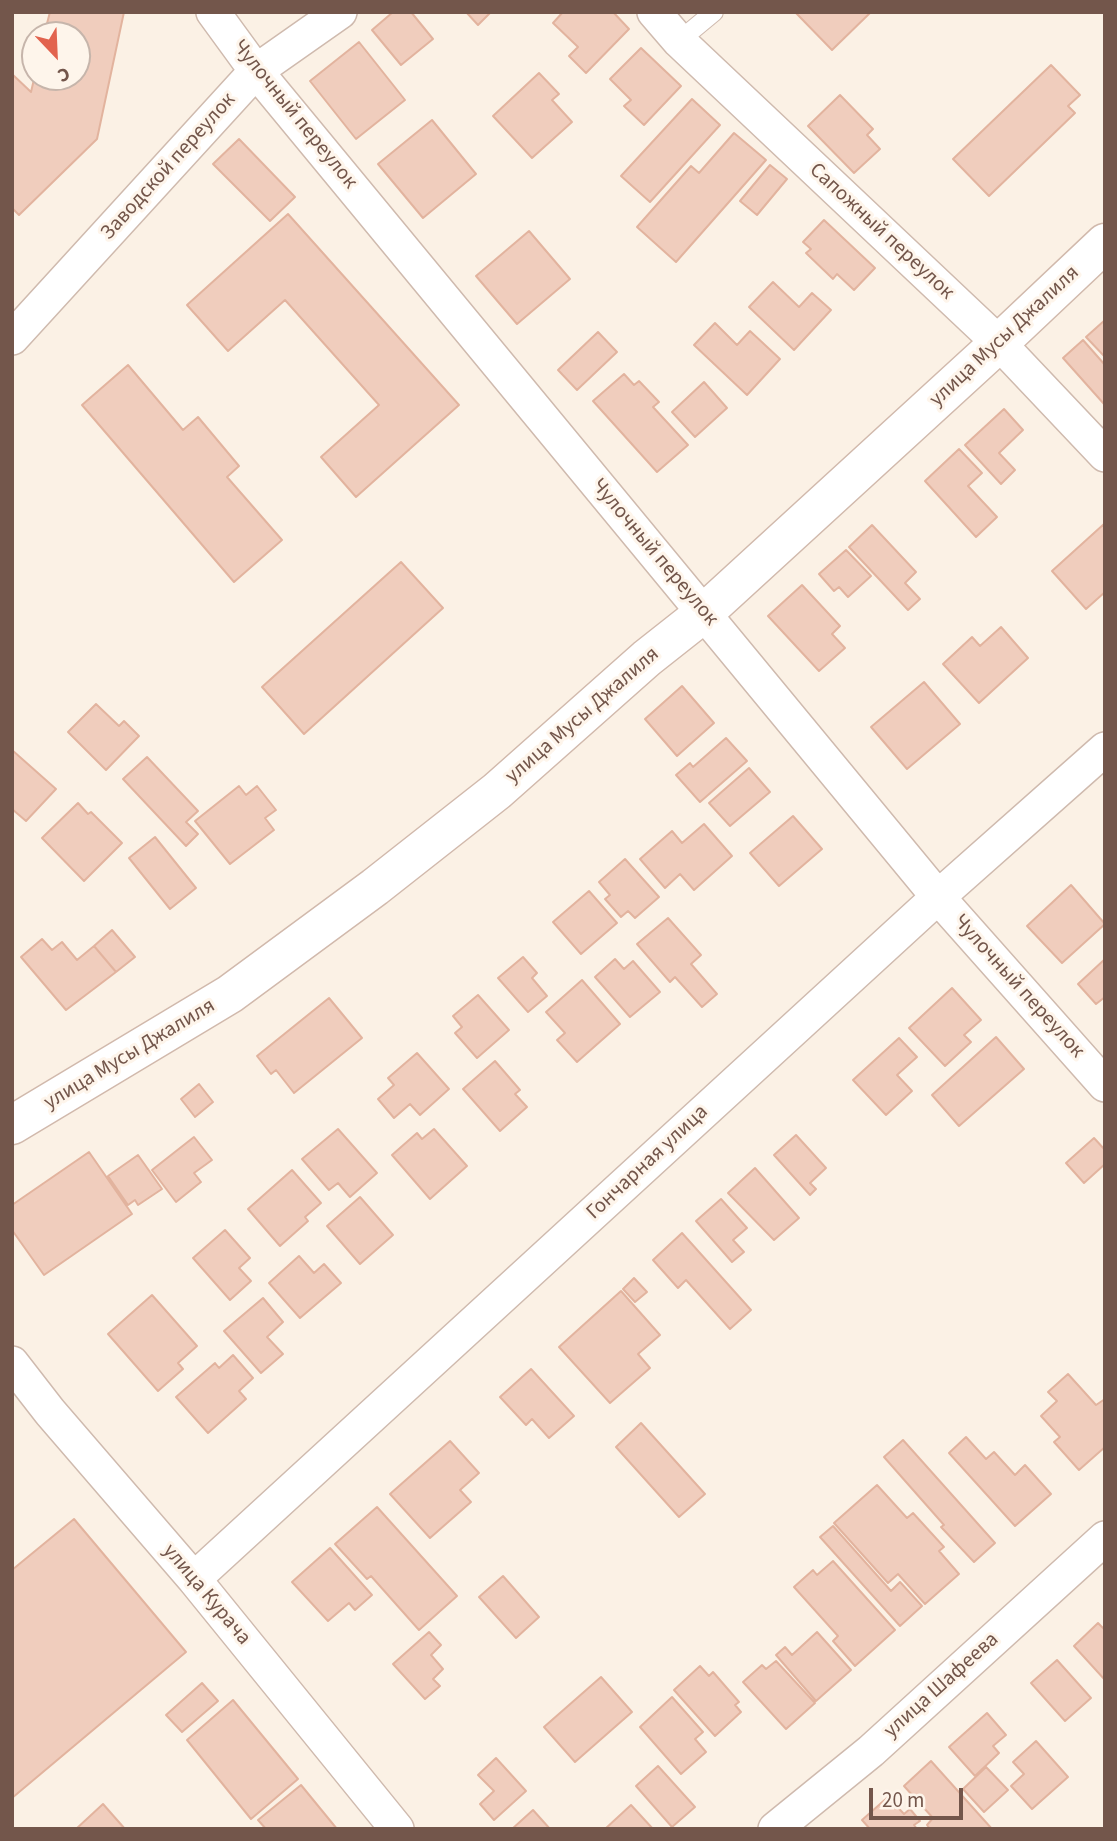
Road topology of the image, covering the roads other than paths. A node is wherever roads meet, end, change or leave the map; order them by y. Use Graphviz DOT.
graph roads {
  1 [pos="213,12"];
  2 [pos="340,12"];
  3 [pos="654,12"];
  4 [pos="714,12"];
  5 [pos="679,41"];
  6 [pos="256,71"];
  7 [pos="1105,243"];
  8 [pos="12,338"];
  9 [pos="999,344"];
  10 [pos="1105,455"];
  11 [pos="704,613"];
  12 [pos="1105,749"];
  13 [pos="938,897"];
  14 [pos="1105,1085"];
  15 [pos="12,1125"];
  16 [pos="12,1363"];
  17 [pos="1105,1538"];
  18 [pos="194,1579"];
  19 [pos="397,1829"];
  20 [pos="775,1829"];
  1 -- 6 [label="street, Чулочный переулок"];
  2 -- 6 [label="street, Заводской переулок"];
  3 -- 5 [label="street, Сапожный переулок"];
  4 -- 5 [label="lane"];
  5 -- 9 [label="street, Сапожный переулок"];
  6 -- 8 [label="street, Заводской переулок"];
  6 -- 11 [label="street, Чулочный переулок"];
  7 -- 9 [label="street, улица Мусы Джалиля"];
  9 -- 10 [label="street, Сапожный переулок"];
  9 -- 11 [label="street, улица Мусы Джалиля"];
  11 -- 13 [label="street, Чулочный переулок"];
  11 -- 15 [label="street, улица Мусы Джалиля"];
  12 -- 13 [label="street, Гончарная улица"];
  13 -- 14 [label="street, Чулочный переулок"];
  13 -- 18 [label="street, Гончарная улица"];
  16 -- 18 [label="street, улица Курача"];
  17 -- 20 [label="street, улица Шафеева"];
  18 -- 19 [label="street, улица Курача"];
}
